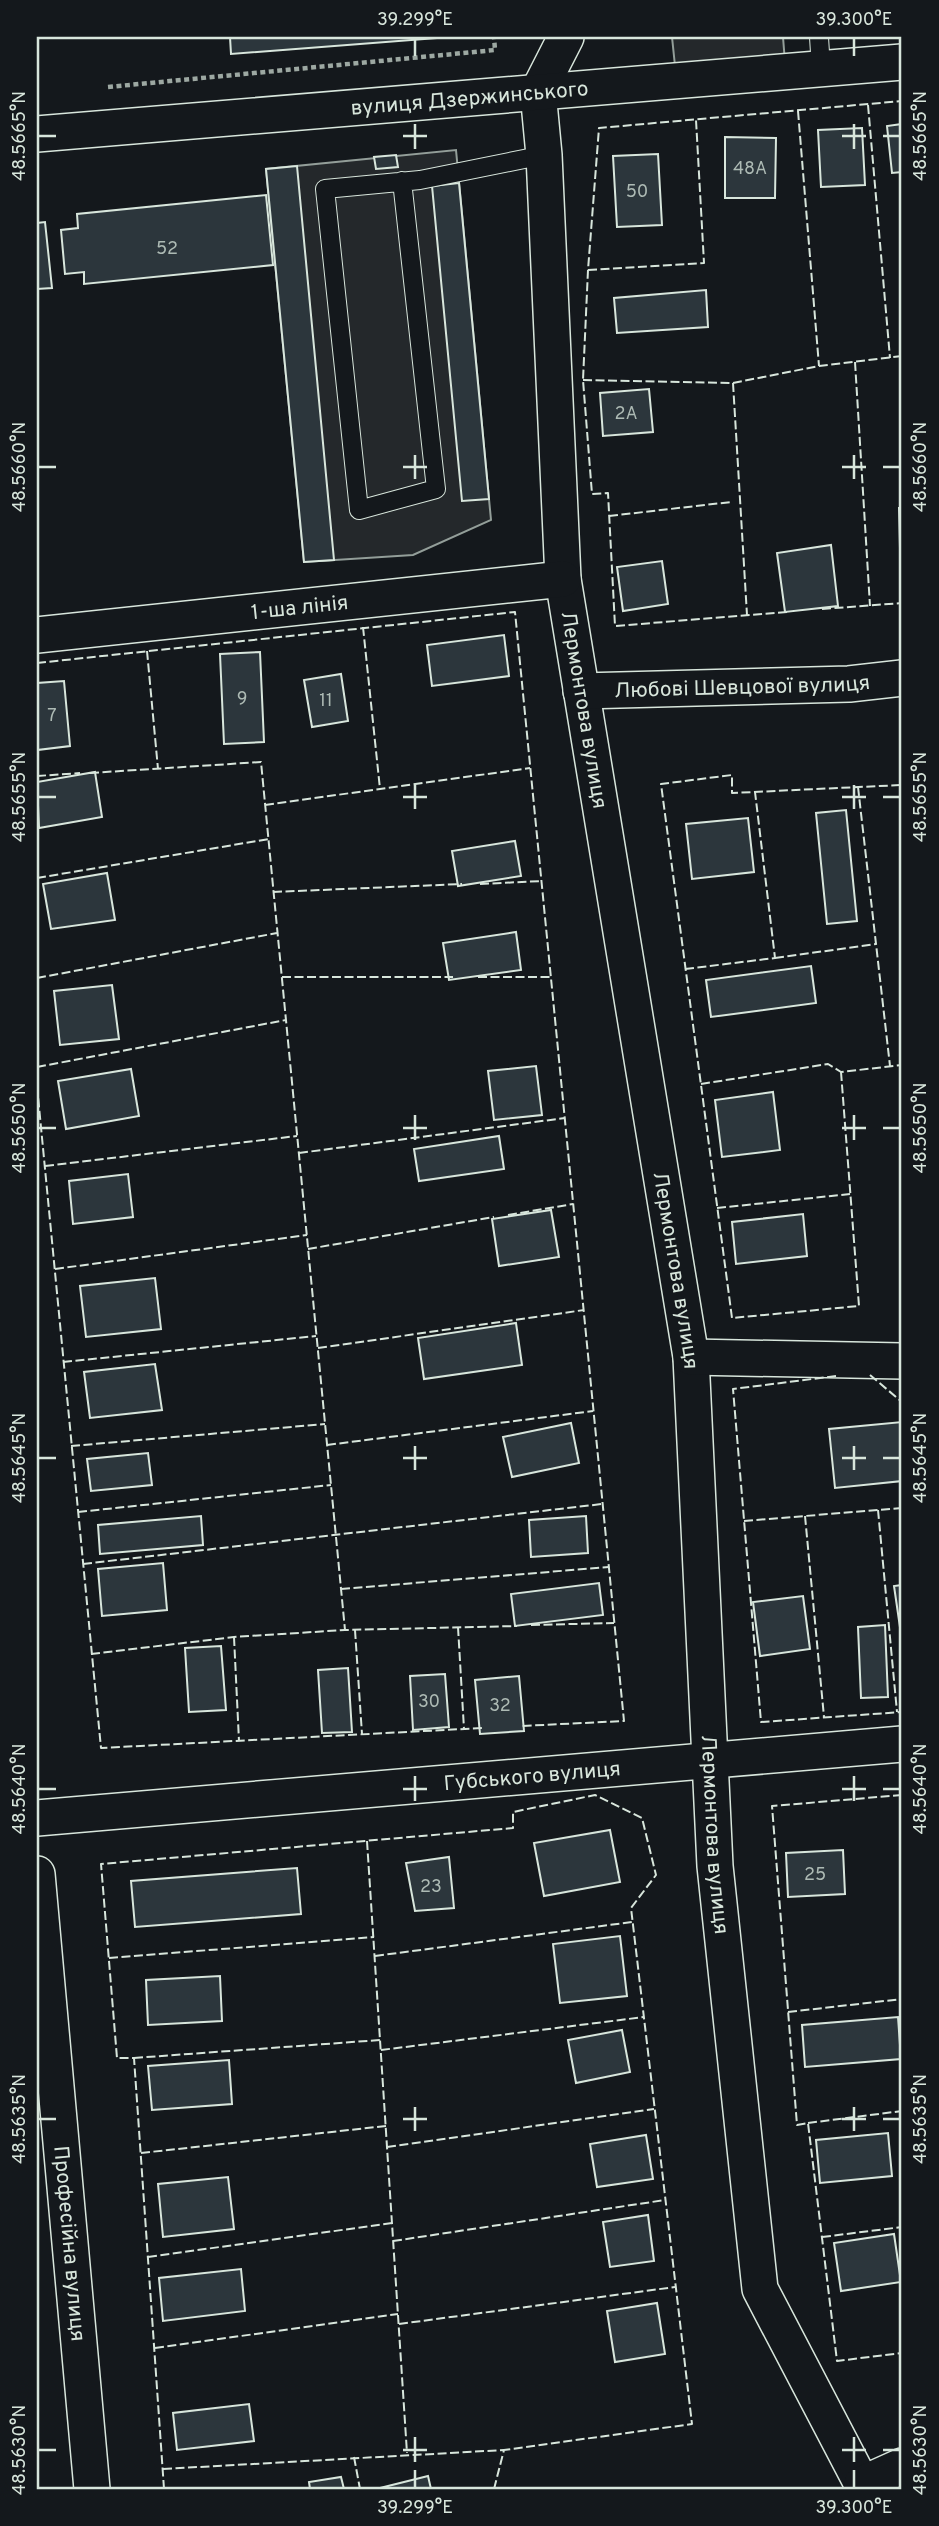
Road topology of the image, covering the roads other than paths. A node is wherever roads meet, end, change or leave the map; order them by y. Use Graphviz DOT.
graph roads {
  1 [pos="566,37"];
  2 [pos="820,53"];
  3 [pos="902,62"];
  4 [pos="538,92"];
  5 [pos="37,134"];
  6 [pos="544,155"];
  7 [pos="402,181"];
  8 [pos="563,579"];
  9 [pos="37,635"];
  10 [pos="902,678"];
  11 [pos="581,691"];
  12 [pos="691,1357"];
  13 [pos="902,1361"];
  14 [pos="902,1744"];
  15 [pos="712,1759"];
  16 [pos="37,1818"];
  17 [pos="37,1874"];
  18 [pos="902,2466"];
  19 [pos="862,2487"];
  20 [pos="92,2489"];
  1 -- 4 [label="street"];
  2 -- 3 [label="street, вулиця Дзержинського"];
  2 -- 4 [label="street, вулиця Дзержинського"];
  4 -- 5 [label="street, вулиця Дзержинського"];
  4 -- 6 [label="street, Лермонтова вулиця"];
  6 -- 7 [label="lane"];
  6 -- 8 [label="street, Лермонтова вулиця"];
  7 -- 7 [label="lane"];
  8 -- 9 [label="street, 1-ша лінія"];
  8 -- 11 [label="street, Лермонтова вулиця"];
  10 -- 11 [label="street, Любові Шевцової вулиця"];
  11 -- 12 [label="street, Лермонтова вулиця"];
  12 -- 13 [label="street"];
  12 -- 15 [label="street, Лермонтова вулиця"];
  14 -- 15 [label="street, Губського вулиця"];
  15 -- 16 [label="street, Губського вулиця"];
  15 -- 19 [label="street, Лермонтова вулиця"];
  17 -- 20 [label="street, Професійна вулиця"];
  18 -- 19 [label="street"];
}
